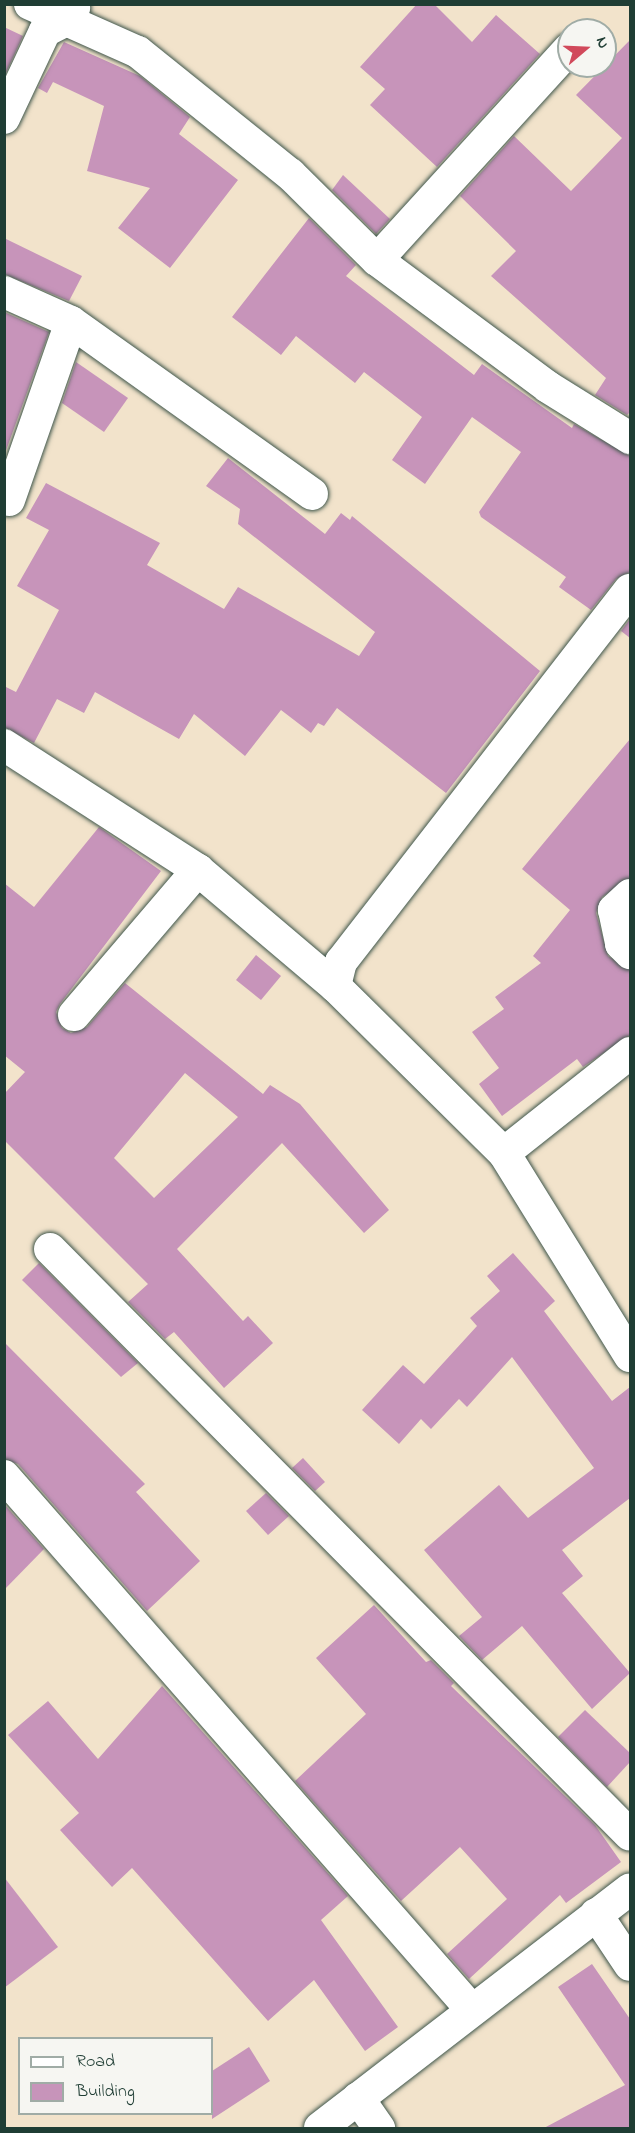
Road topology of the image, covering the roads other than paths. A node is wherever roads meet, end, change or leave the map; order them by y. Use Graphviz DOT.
graph roads {
  1 [pos="30,4"];
  2 [pos="71,13"];
  3 [pos="557,62"];
  4 [pos="4,118"];
  5 [pos="377,260"];
  6 [pos="4,292"];
  7 [pos="71,322"];
  8 [pos="630,438"];
  9 [pos="312,494"];
  10 [pos="9,500"];
  11 [pos="630,590"];
  12 [pos="4,745"];
  13 [pos="198,870"];
  14 [pos="630,895"];
  15 [pos="630,953"];
  16 [pos="334,986"];
  17 [pos="74,1016"];
  18 [pos="630,1053"];
  19 [pos="504,1154"];
  20 [pos="50,1249"];
  21 [pos="630,1356"];
  22 [pos="4,1476"];
  23 [pos="630,1835"];
  24 [pos="630,1889"];
  25 [pos="596,1914"];
  26 [pos="630,1965"];
  27 [pos="470,2008"];
  28 [pos="358,2098"];
  29 [pos="320,2128"];
  30 [pos="379,2128"];
  1 -- 2 [label="street"];
  2 -- 4 [label="street"];
  2 -- 5 [label="street"];
  3 -- 5 [label="street"];
  5 -- 8 [label="street"];
  6 -- 7 [label="street"];
  7 -- 9 [label="street"];
  7 -- 10 [label="street"];
  11 -- 16 [label="street"];
  12 -- 13 [label="street"];
  13 -- 16 [label="street"];
  13 -- 17 [label="street"];
  14 -- 15 [label="street"];
  16 -- 19 [label="street"];
  18 -- 19 [label="street"];
  19 -- 21 [label="street"];
  20 -- 23 [label="street"];
  22 -- 27 [label="street"];
  24 -- 25 [label="street"];
  25 -- 26 [label="street"];
  25 -- 27 [label="street"];
  27 -- 28 [label="street"];
  28 -- 29 [label="street"];
  28 -- 30 [label="street"];
}
